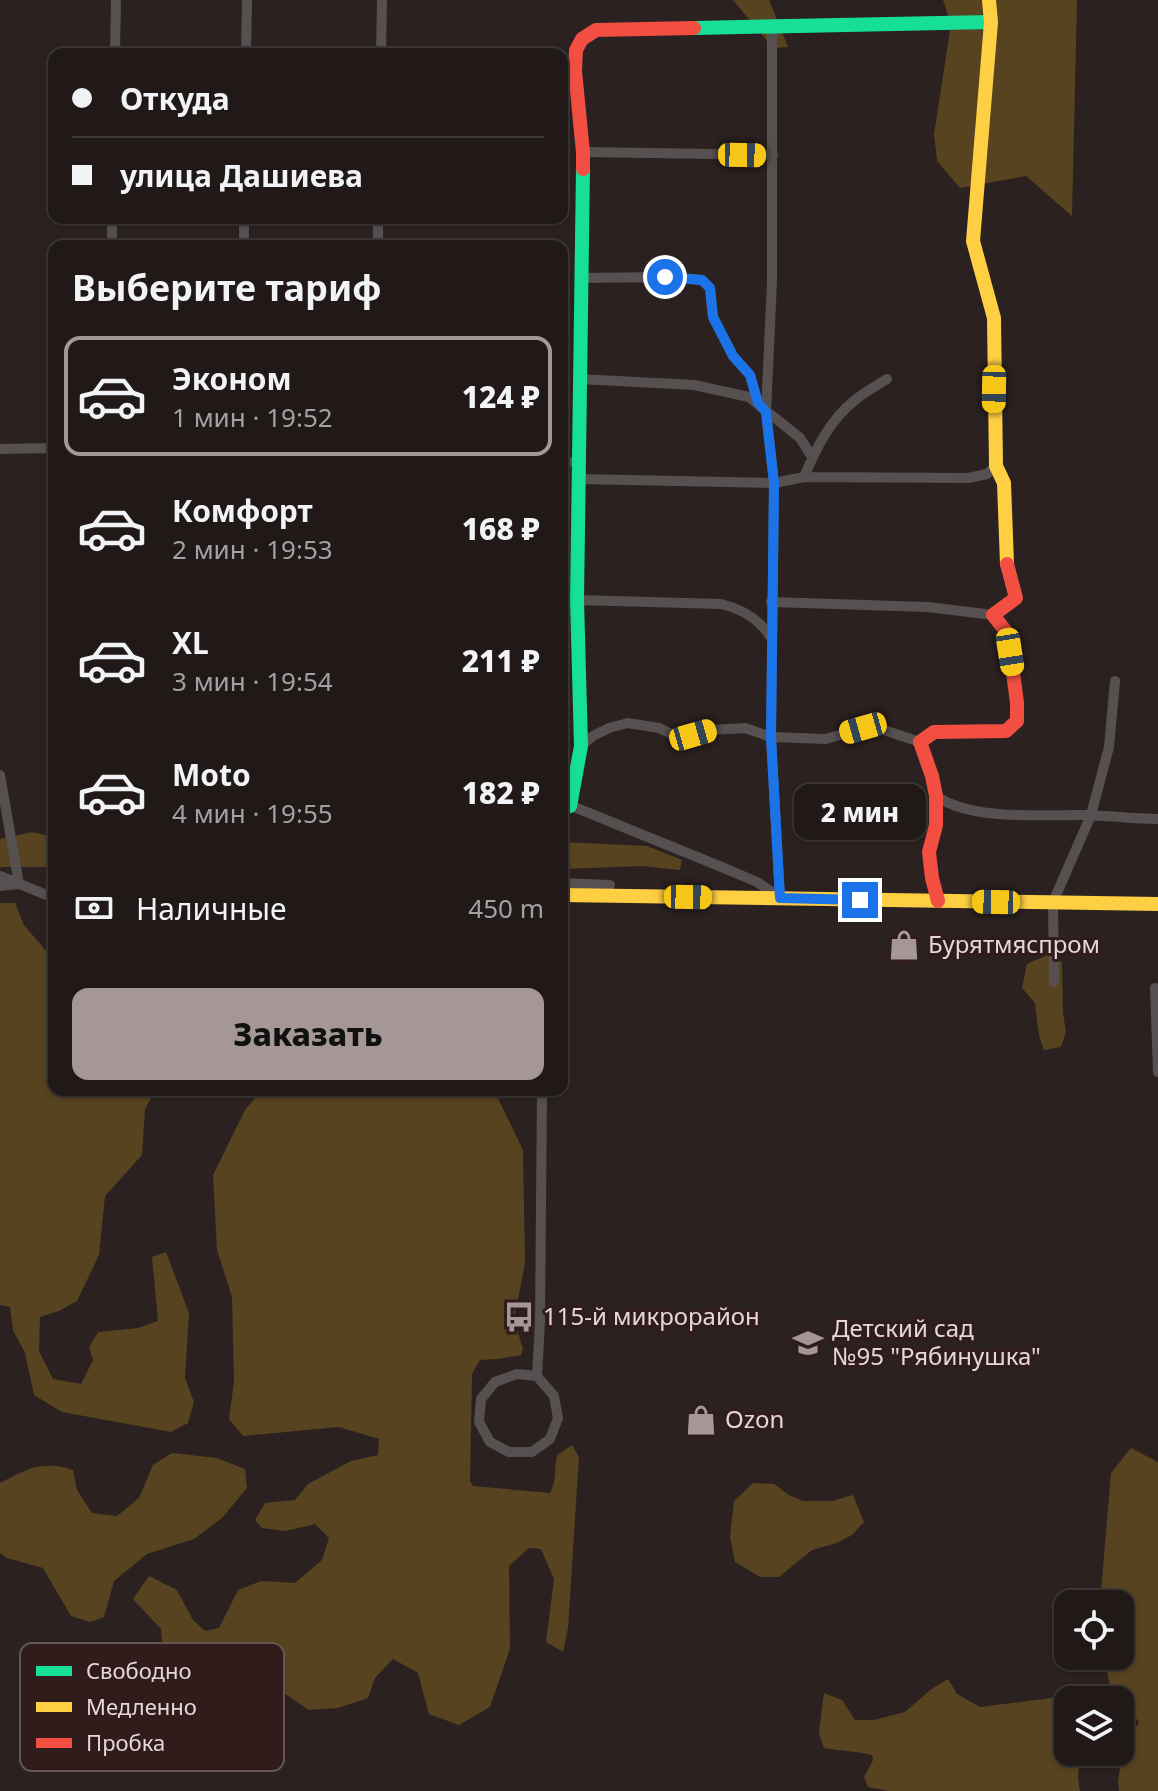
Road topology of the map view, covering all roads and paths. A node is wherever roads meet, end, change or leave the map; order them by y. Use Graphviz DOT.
graph roads {
  1 [pos="116,0"];
  2 [pos="247,0"];
  3 [pos="382,0"];
  4 [pos="989,0"];
  5 [pos="991,22"];
  6 [pos="772,27"];
  7 [pos="115,48"];
  8 [pos="246,48"];
  9 [pos="381,48"];
  10 [pos="583,152"];
  11 [pos="773,155"];
  12 [pos="581,278"];
  13 [pos="579,379"];
  14 [pos="887,379"];
  15 [pos="762,408"];
  16 [pos="48,448"];
  17 [pos="0,449"];
  18 [pos="812,457"];
  19 [pos="568,462"];
  20 [pos="578,462"];
  21 [pos="996,466"];
  22 [pos="804,477"];
  23 [pos="578,479"];
  24 [pos="774,483"];
  25 [pos="577,600"];
  26 [pos="771,602"];
  27 [pos="993,615"];
  28 [pos="771,638"];
  29 [pos="1115,681"];
  30 [pos="771,737"];
  31 [pos="920,742"];
  32 [pos="581,746"];
  33 [pos="0,775"];
  34 [pos="568,796"];
  35 [pos="936,796"];
  36 [pos="568,805"];
  37 [pos="1091,815"];
  38 [pos="1158,819"];
  39 [pos="0,876"];
  40 [pos="568,883"];
  41 [pos="19,884"];
  42 [pos="610,885"];
  43 [pos="0,886"];
  44 [pos="568,895"];
  45 [pos="48,896"];
  46 [pos="780,898"];
  47 [pos="938,901"];
  48 [pos="1053,902"];
  49 [pos="1158,904"];
  50 [pos="1054,982"];
  51 [pos="1155,988"];
  52 [pos="1158,1072"];
  53 [pos="542,1096"];
  54 [pos="537,1376"];
  1 -- 7 [label="street"];
  2 -- 8 [label="street"];
  3 -- 9 [label="street"];
  4 -- 5 [label="street"];
  5 -- 6 [label="street"];
  5 -- 21 [label="street"];
  6 -- 10 [label="street"];
  6 -- 11 [label="street"];
  10 -- 11 [label="street"];
  10 -- 12 [label="street"];
  11 -- 15 [label="street"];
  12 -- 13 [label="street"];
  12 -- 15 [label="street"];
  13 -- 15 [label="street"];
  13 -- 20 [label="street"];
  14 -- 18 [label="street"];
  15 -- 18 [label="street"];
  15 -- 24 [label="street"];
  16 -- 17 [label="street"];
  18 -- 22 [label="street"];
  19 -- 20 [label="street"];
  20 -- 23 [label="street"];
  21 -- 22 [label="street"];
  21 -- 27 [label="street"];
  22 -- 24 [label="street"];
  23 -- 24 [label="street"];
  23 -- 25 [label="street"];
  24 -- 26 [label="street"];
  25 -- 28 [label="street"];
  25 -- 32 [label="street"];
  26 -- 27 [label="street"];
  26 -- 28 [label="street"];
  27 -- 31 [label="street"];
  28 -- 30 [label="street"];
  29 -- 37 [label="street"];
  30 -- 31 [label="street"];
  30 -- 32 [label="street"];
  30 -- 46 [label="street"];
  31 -- 35 [label="street"];
  32 -- 34 [label="street"];
  33 -- 41 [label="street"];
  35 -- 37 [label="street"];
  35 -- 47 [label="street"];
  36 -- 46 [label="street"];
  37 -- 38 [label="street"];
  37 -- 48 [label="street"];
  39 -- 41 [label="street"];
  40 -- 42 [label="street"];
  41 -- 43 [label="street"];
  41 -- 45 [label="street"];
  44 -- 46 [label="street"];
  46 -- 47 [label="street"];
  47 -- 48 [label="street"];
  48 -- 49 [label="street"];
  48 -- 50 [label="street"];
  51 -- 52 [label="street"];
  53 -- 54 [label="street"];
  54 -- 54 [label="street"];
}
